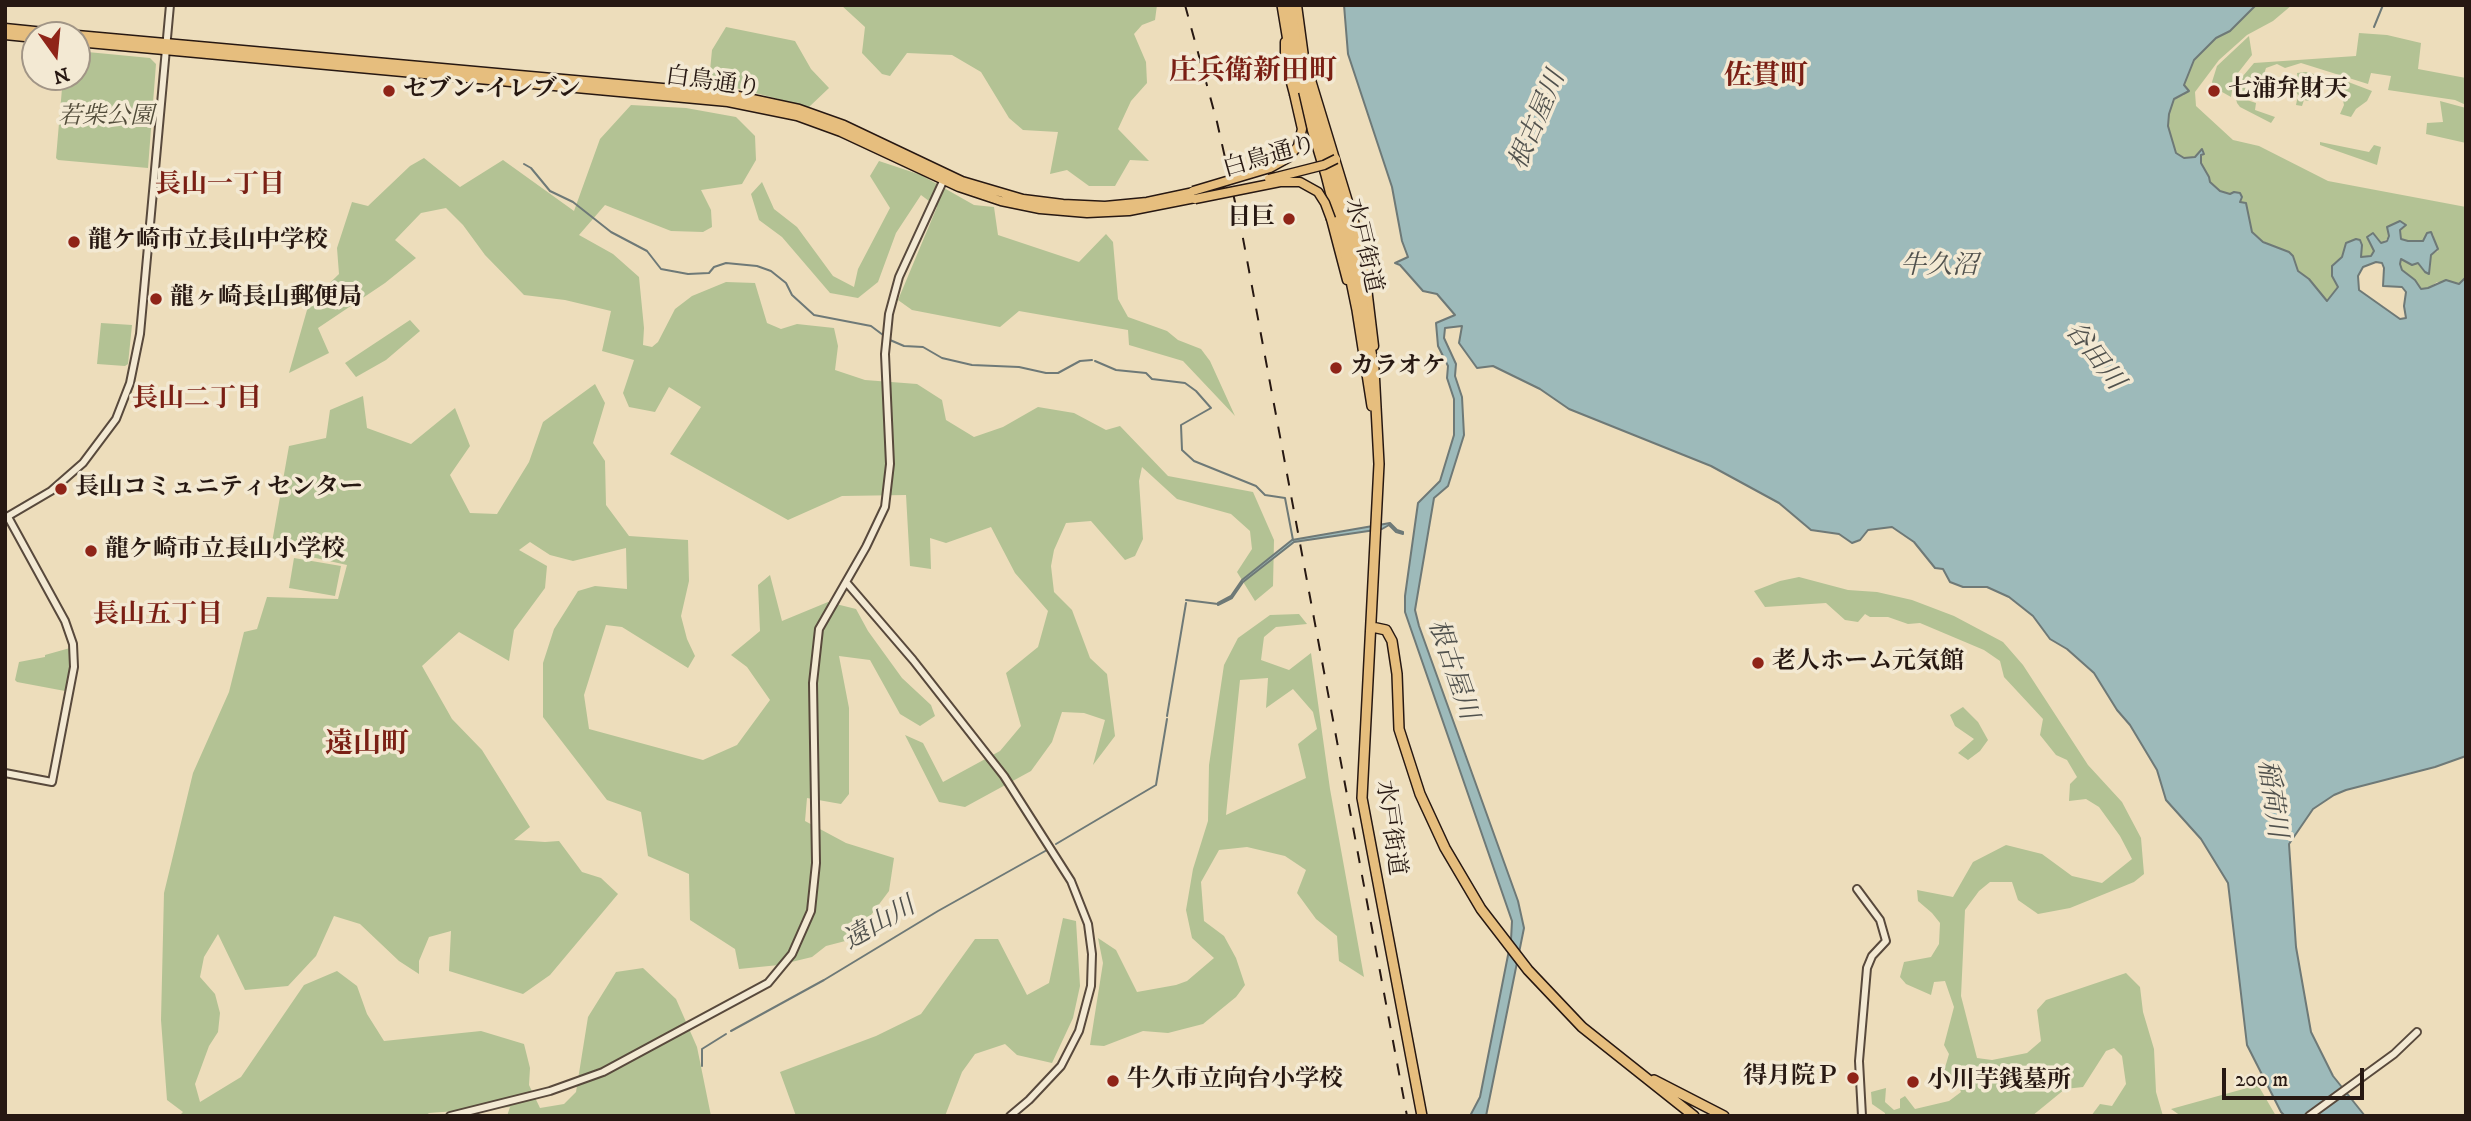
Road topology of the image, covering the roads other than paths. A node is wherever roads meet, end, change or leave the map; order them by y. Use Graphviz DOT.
graph roads {
  1 [pos="170,5"];
  2 [pos="1291,5"];
  3 [pos="1297,5"];
  4 [pos="1282,6"];
  5 [pos="91,37"];
  6 [pos="91,44"];
  7 [pos="166,47"];
  8 [pos="1336,159"];
  9 [pos="945,177"];
  10 [pos="1194,195"];
  11 [pos="1357,310"];
  12 [pos="1374,369"];
  13 [pos="1377,499"];
  14 [pos="7,518"];
  15 [pos="846,582"];
  16 [pos="1372,627"];
  17 [pos="5,773"];
  18 [pos="1857,889"];
  19 [pos="2417,1032"];
  20 [pos="1640,1073"];
  21 [pos="450,1116"];
  22 [pos="1010,1116"];
  23 [pos="1422,1116"];
  24 [pos="1694,1116"];
  25 [pos="1724,1116"];
  26 [pos="1862,1116"];
  27 [pos="2309,1116"];
  1 -- 7 [label="street"];
  2 -- 12 [label="highway, 水戸街道"];
  3 -- 8 [label="main road"];
  4 -- 10 [label="main road, bridge"];
  4 -- 11 [label="highway, 水戸街道"];
  5 -- 7 [label="main road, 白鳥通り"];
  6 -- 7 [label="main road, 白鳥通り"];
  7 -- 9 [label="main road, 白鳥通り"];
  7 -- 14 [label="street"];
  8 -- 10 [label="main road, 白鳥通り, bridge"];
  8 -- 12 [label="main road"];
  9 -- 10 [label="main road, 白鳥通り"];
  9 -- 15 [label="street"];
  10 -- 11 [label="main road, bridge"];
  11 -- 13 [label="highway, 水戸街道"];
  12 -- 13 [label="highway, 水戸街道"];
  13 -- 16 [label="highway, 水戸街道"];
  14 -- 17 [label="street"];
  15 -- 21 [label="street"];
  15 -- 22 [label="street"];
  16 -- 20 [label="highway"];
  16 -- 23 [label="highway, 水戸街道"];
  18 -- 26 [label="street"];
  19 -- 27 [label="street"];
  20 -- 24 [label="highway"];
  20 -- 25 [label="highway"];
}
